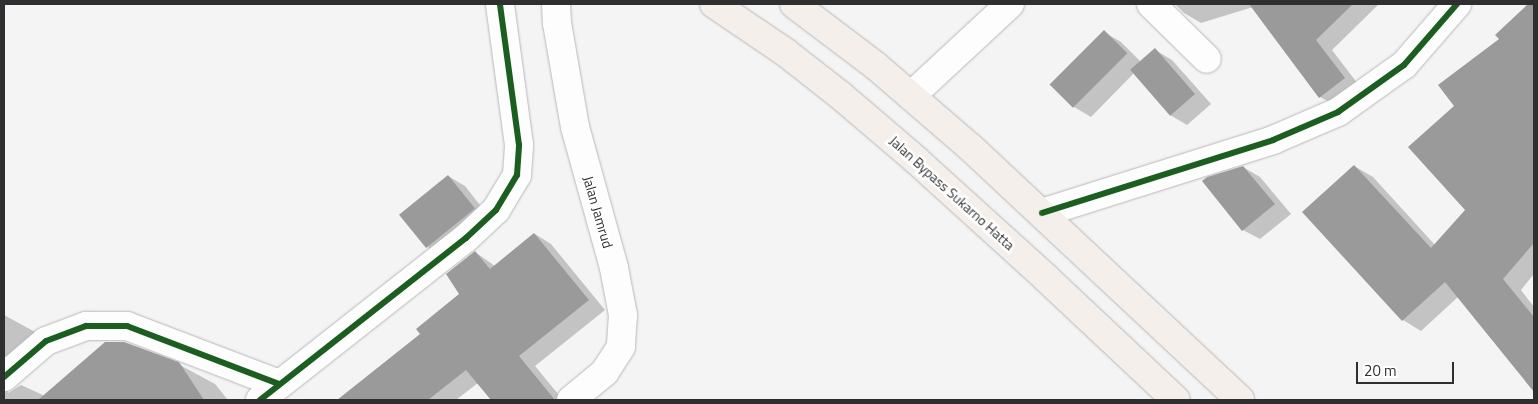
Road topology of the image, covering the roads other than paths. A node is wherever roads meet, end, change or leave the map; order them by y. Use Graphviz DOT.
graph roads {
  1 [pos="500,4"];
  2 [pos="556,4"];
  3 [pos="714,4"];
  4 [pos="794,4"];
  5 [pos="1010,4"];
  6 [pos="1151,4"];
  7 [pos="1457,4"];
  8 [pos="1207,59"];
  9 [pos="911,96"];
  10 [pos="1042,213"];
  11 [pos="4,377"];
  12 [pos="270,392"];
  13 [pos="570,400"];
  14 [pos="1176,400"];
  15 [pos="1240,400"];
  1 -- 12 [label="street"];
  2 -- 13 [label="street, Jalan Jamrud"];
  3 -- 14 [label="highway, Jalan Bypass Sukarno Hatta"];
  4 -- 9 [label="highway"];
  5 -- 9 [label="street"];
  6 -- 8 [label="street"];
  7 -- 10 [label="street"];
  9 -- 10 [label="highway"];
  10 -- 15 [label="highway"];
  11 -- 12 [label="street"];
}
